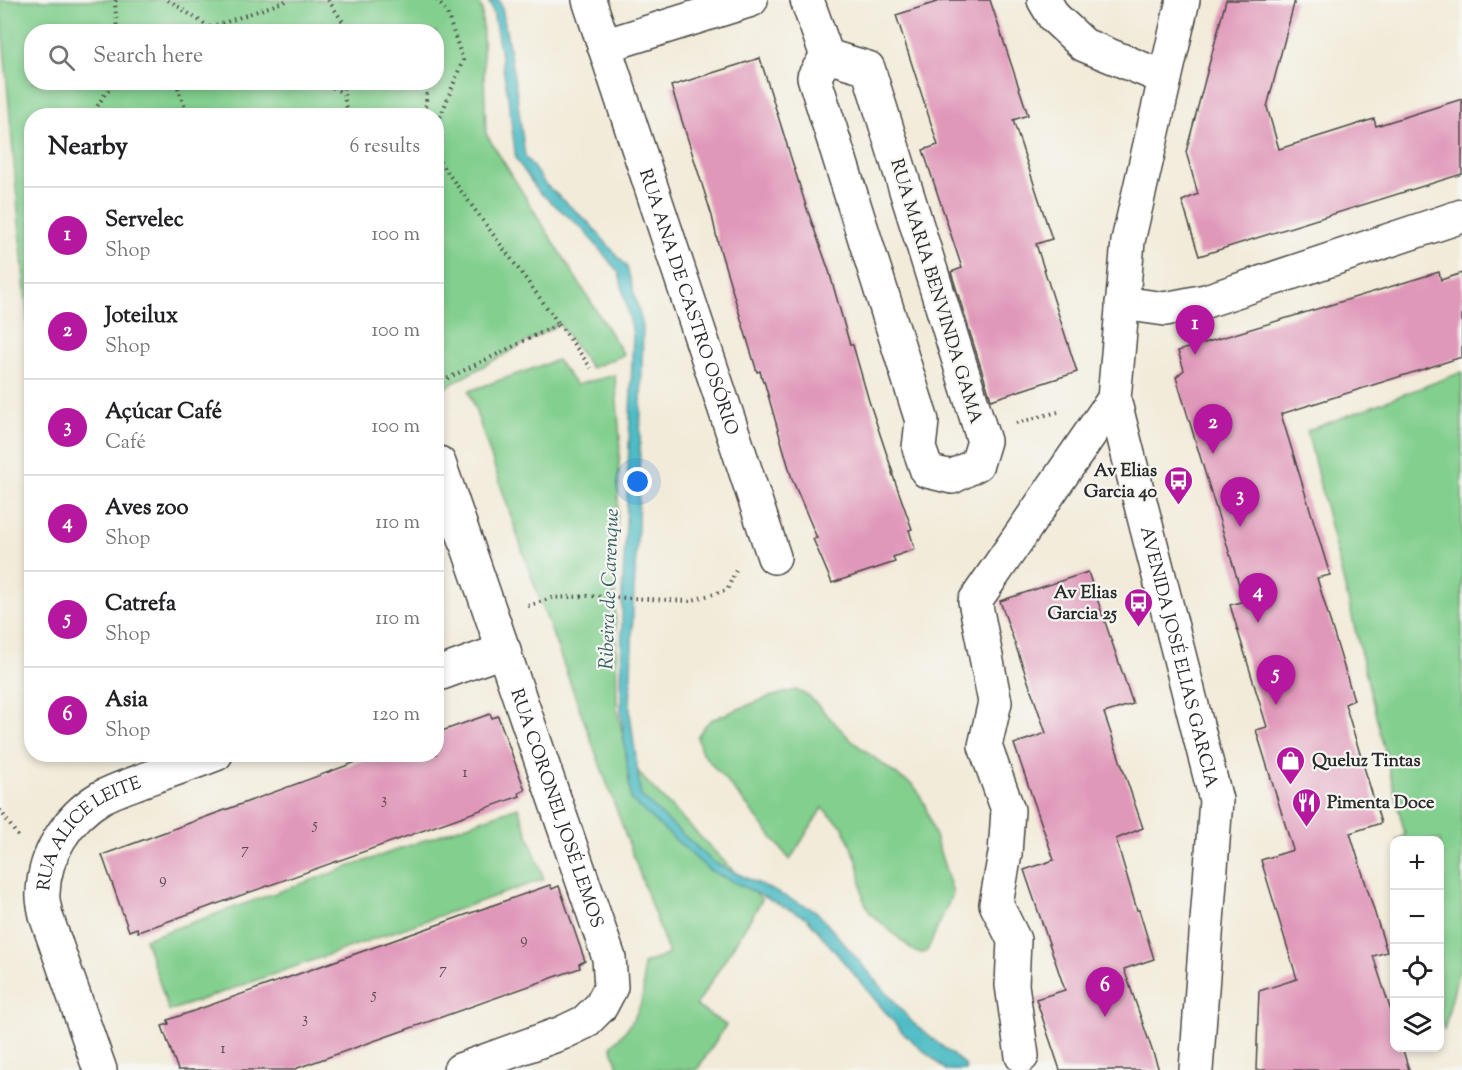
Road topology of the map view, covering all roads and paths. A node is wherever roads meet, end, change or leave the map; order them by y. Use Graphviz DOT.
graph roads {
  1 [pos="116,0"];
  2 [pos="168,0"];
  3 [pos="289,0"];
  4 [pos="328,0"];
  5 [pos="437,0"];
  6 [pos="589,0"];
  7 [pos="751,0"];
  8 [pos="807,0"];
  9 [pos="1044,0"];
  10 [pos="1183,0"];
  11 [pos="116,24"];
  12 [pos="200,24"];
  13 [pos="224,24"];
  14 [pos="344,24"];
  15 [pos="604,46"];
  16 [pos="827,56"];
  17 [pos="1165,78"];
  18 [pos="109,90"];
  19 [pos="179,90"];
  20 [pos="337,90"];
  21 [pos="344,90"];
  22 [pos="427,90"];
  23 [pos="343,93"];
  24 [pos="96,108"];
  25 [pos="185,108"];
  26 [pos="347,108"];
  27 [pos="424,108"];
  28 [pos="444,109"];
  29 [pos="444,168"];
  30 [pos="1462,216"];
  31 [pos="1122,303"];
  32 [pos="559,324"];
  33 [pos="591,368"];
  34 [pos="444,380"];
  35 [pos="1114,399"];
  36 [pos="1065,411"];
  37 [pos="1011,424"];
  38 [pos="444,477"];
  39 [pos="774,557"];
  40 [pos="493,618"];
  41 [pos="504,650"];
  42 [pos="444,672"];
  43 [pos="174,762"];
  44 [pos="1022,1056"];
  45 [pos="100,1070"];
  46 [pos="460,1070"];
  47 [pos="1196,1070"];
  1 -- 11 [label="path"];
  2 -- 12 [label="path"];
  3 -- 13 [label="path"];
  4 -- 14 [label="path"];
  5 -- 28 [label="path"];
  6 -- 15 [label="street, RUA ANA DE CASTRO OSÓRIO"];
  7 -- 15 [label="street"];
  8 -- 16 [label="street"];
  9 -- 17 [label="street"];
  10 -- 17 [label="street, AVENIDA JOSÉ ELIAS GARCIA"];
  15 -- 39 [label="street, RUA ANA DE CASTRO OSÓRIO"];
  16 -- 16 [label="street, RUA MARIA BENVINDA GAMA"];
  17 -- 31 [label="street, AVENIDA JOSÉ ELIAS GARCIA"];
  18 -- 24 [label="path"];
  19 -- 25 [label="path"];
  20 -- 23 [label="path"];
  21 -- 23 [label="path"];
  22 -- 27 [label="path"];
  23 -- 26 [label="path"];
  29 -- 32 [label="path"];
  30 -- 31 [label="street"];
  31 -- 35 [label="street, AVENIDA JOSÉ ELIAS GARCIA"];
  32 -- 33 [label="path"];
  32 -- 34 [label="path"];
  35 -- 44 [label="street"];
  35 -- 47 [label="street, AVENIDA JOSÉ ELIAS GARCIA"];
  36 -- 37 [label="path"];
  38 -- 40 [label="street, RUA CORONEL JOSÉ LEMOS"];
  39 -- 40 [label="path"];
  40 -- 41 [label="street, RUA CORONEL JOSÉ LEMOS"];
  41 -- 42 [label="street"];
  41 -- 46 [label="street, RUA CORONEL JOSÉ LEMOS"];
  43 -- 45 [label="street, RUA ALICE LEITE"];
}
